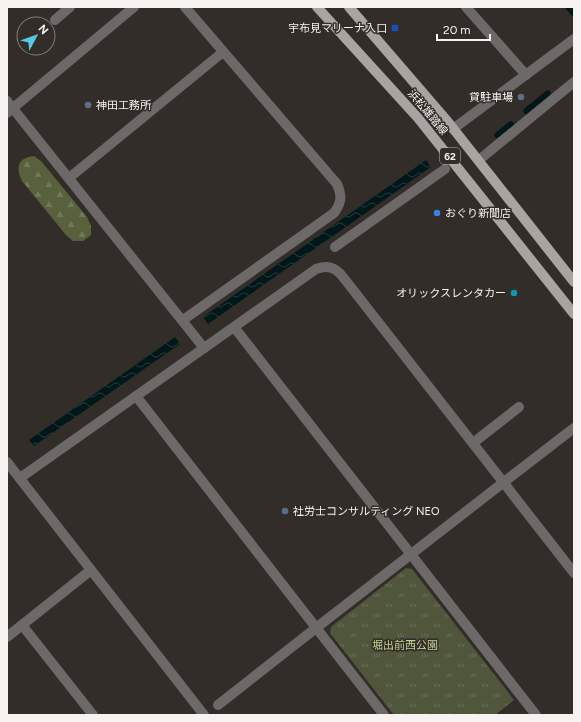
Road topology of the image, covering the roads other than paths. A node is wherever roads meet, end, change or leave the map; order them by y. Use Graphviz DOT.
graph roads {
  1 [pos="70,7"];
  2 [pos="134,7"];
  3 [pos="184,7"];
  4 [pos="317,7"];
  5 [pos="349,7"];
  6 [pos="466,7"];
  7 [pos="56,18"];
  8 [pos="574,39"];
  9 [pos="223,52"];
  10 [pos="526,75"];
  11 [pos="574,82"];
  12 [pos="9,107"];
  13 [pos="454,128"];
  14 [pos="479,160"];
  15 [pos="445,169"];
  16 [pos="69,178"];
  17 [pos="335,248"];
  18 [pos="574,282"];
  19 [pos="574,314"];
  20 [pos="183,320"];
  21 [pos="234,327"];
  22 [pos="204,348"];
  23 [pos="136,396"];
  24 [pos="519,407"];
  25 [pos="574,428"];
  26 [pos="473,443"];
  27 [pos="7,462"];
  28 [pos="20,478"];
  29 [pos="504,482"];
  30 [pos="411,555"];
  31 [pos="91,570"];
  32 [pos="574,573"];
  33 [pos="22,625"];
  34 [pos="316,628"];
  35 [pos="7,637"];
  36 [pos="218,705"];
  37 [pos="93,715"];
  38 [pos="204,715"];
  39 [pos="384,715"];
  40 [pos="536,715"];
  1 -- 7 [label="street"];
  2 -- 12 [label="street"];
  3 -- 9 [label="street"];
  4 -- 19 [label="main road, 浜松雄踏線 / 62"];
  5 -- 13 [label="main road, 浜松雄踏線 / 62"];
  6 -- 10 [label="street"];
  8 -- 10 [label="street"];
  9 -- 16 [label="street"];
  9 -- 20 [label="street"];
  10 -- 13 [label="street"];
  11 -- 14 [label="street"];
  12 -- 16 [label="street"];
  13 -- 14 [label="main road, 浜松雄踏線 / 62"];
  14 -- 18 [label="main road, 浜松雄踏線 / 62"];
  15 -- 17 [label="street"];
  16 -- 20 [label="street"];
  20 -- 22 [label="street"];
  21 -- 22 [label="street"];
  21 -- 26 [label="street"];
  21 -- 30 [label="street"];
  22 -- 23 [label="street"];
  23 -- 28 [label="street"];
  23 -- 34 [label="street"];
  24 -- 26 [label="street"];
  25 -- 29 [label="street"];
  26 -- 29 [label="street"];
  27 -- 28 [label="street"];
  28 -- 31 [label="street"];
  29 -- 30 [label="street"];
  29 -- 32 [label="street"];
  30 -- 34 [label="street"];
  30 -- 40 [label="street"];
  31 -- 33 [label="street"];
  31 -- 38 [label="street"];
  33 -- 35 [label="street"];
  33 -- 37 [label="street"];
  34 -- 36 [label="street"];
  34 -- 39 [label="street"];
}
